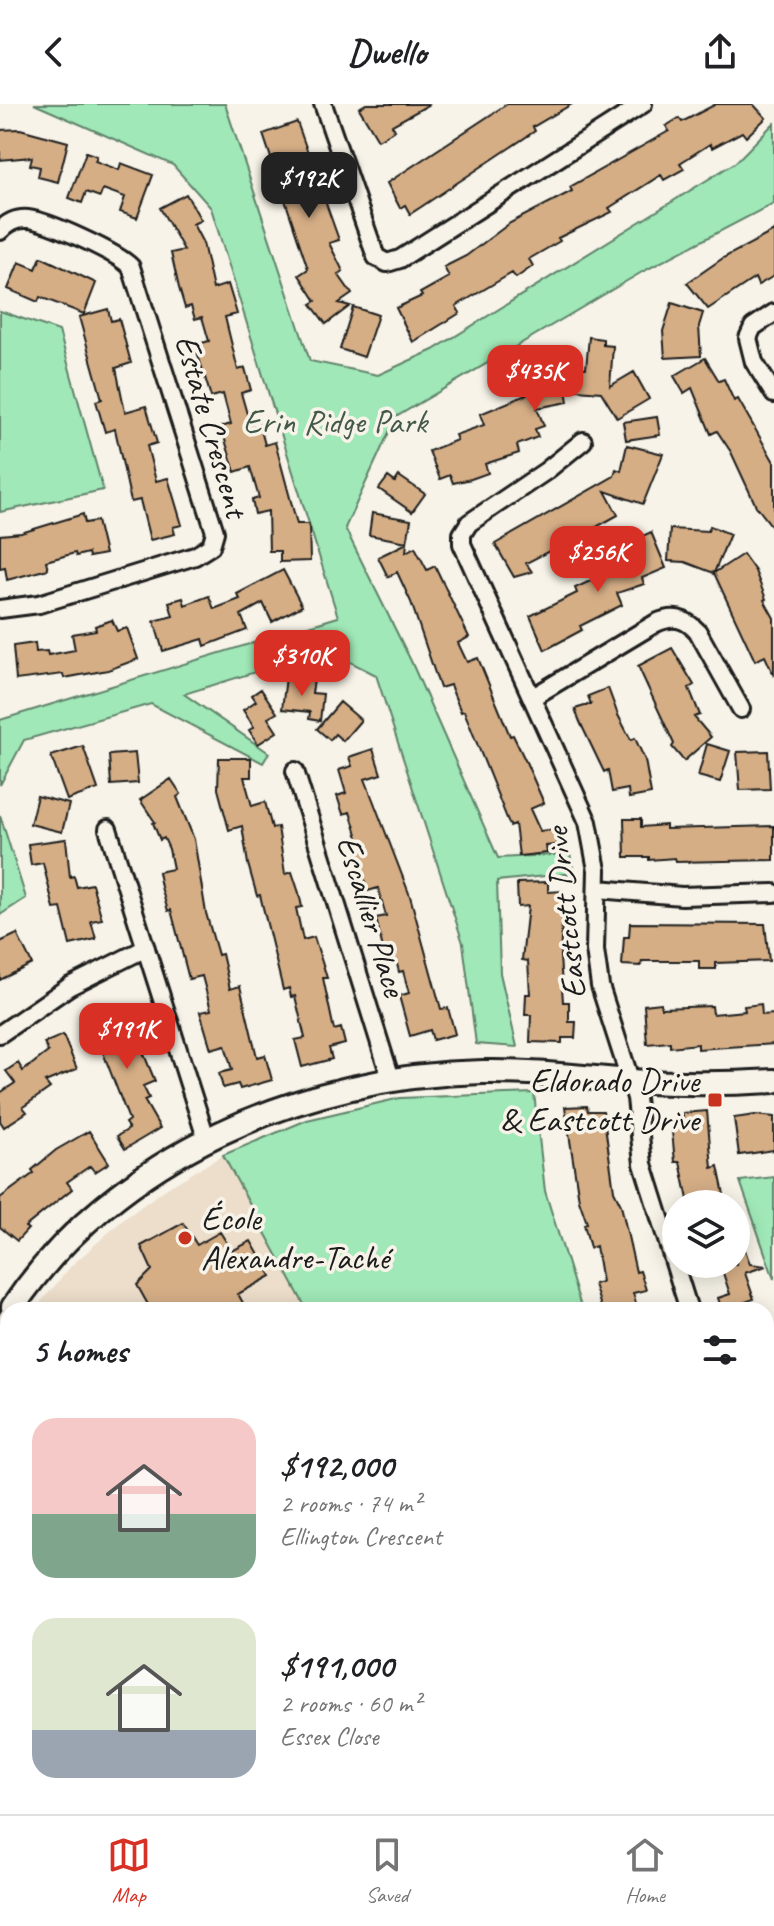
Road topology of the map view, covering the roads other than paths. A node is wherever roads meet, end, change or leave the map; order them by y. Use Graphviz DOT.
graph roads {
  1 [pos="323,104"];
  2 [pos="643,104"];
  3 [pos="0,231"];
  4 [pos="774,313"];
  5 [pos="774,394"];
  6 [pos="583,441"];
  7 [pos="0,609"];
  8 [pos="533,697"];
  9 [pos="741,709"];
  10 [pos="295,771"];
  11 [pos="108,829"];
  12 [pos="598,889"];
  13 [pos="774,893"];
  14 [pos="146,948"];
  15 [pos="0,1034"];
  16 [pos="391,1079"];
  17 [pos="630,1081"];
  18 [pos="774,1081"];
  19 [pos="207,1141"];
  20 [pos="15,1302"];
  21 [pos="686,1302"];
  1 -- 2 [label="street"];
  3 -- 7 [label="street, Estate Crescent"];
  4 -- 5 [label="street"];
  6 -- 8 [label="street, Eastcott Drive"];
  8 -- 9 [label="street"];
  8 -- 12 [label="street, Eastcott Drive"];
  10 -- 16 [label="street, Escallier Place"];
  11 -- 14 [label="street"];
  12 -- 13 [label="street"];
  12 -- 17 [label="street, Eastcott Drive"];
  14 -- 15 [label="street"];
  14 -- 19 [label="street"];
  16 -- 17 [label="street"];
  16 -- 19 [label="street"];
  17 -- 18 [label="street"];
  17 -- 21 [label="street, Eastcott Drive"];
  19 -- 20 [label="street"];
}
